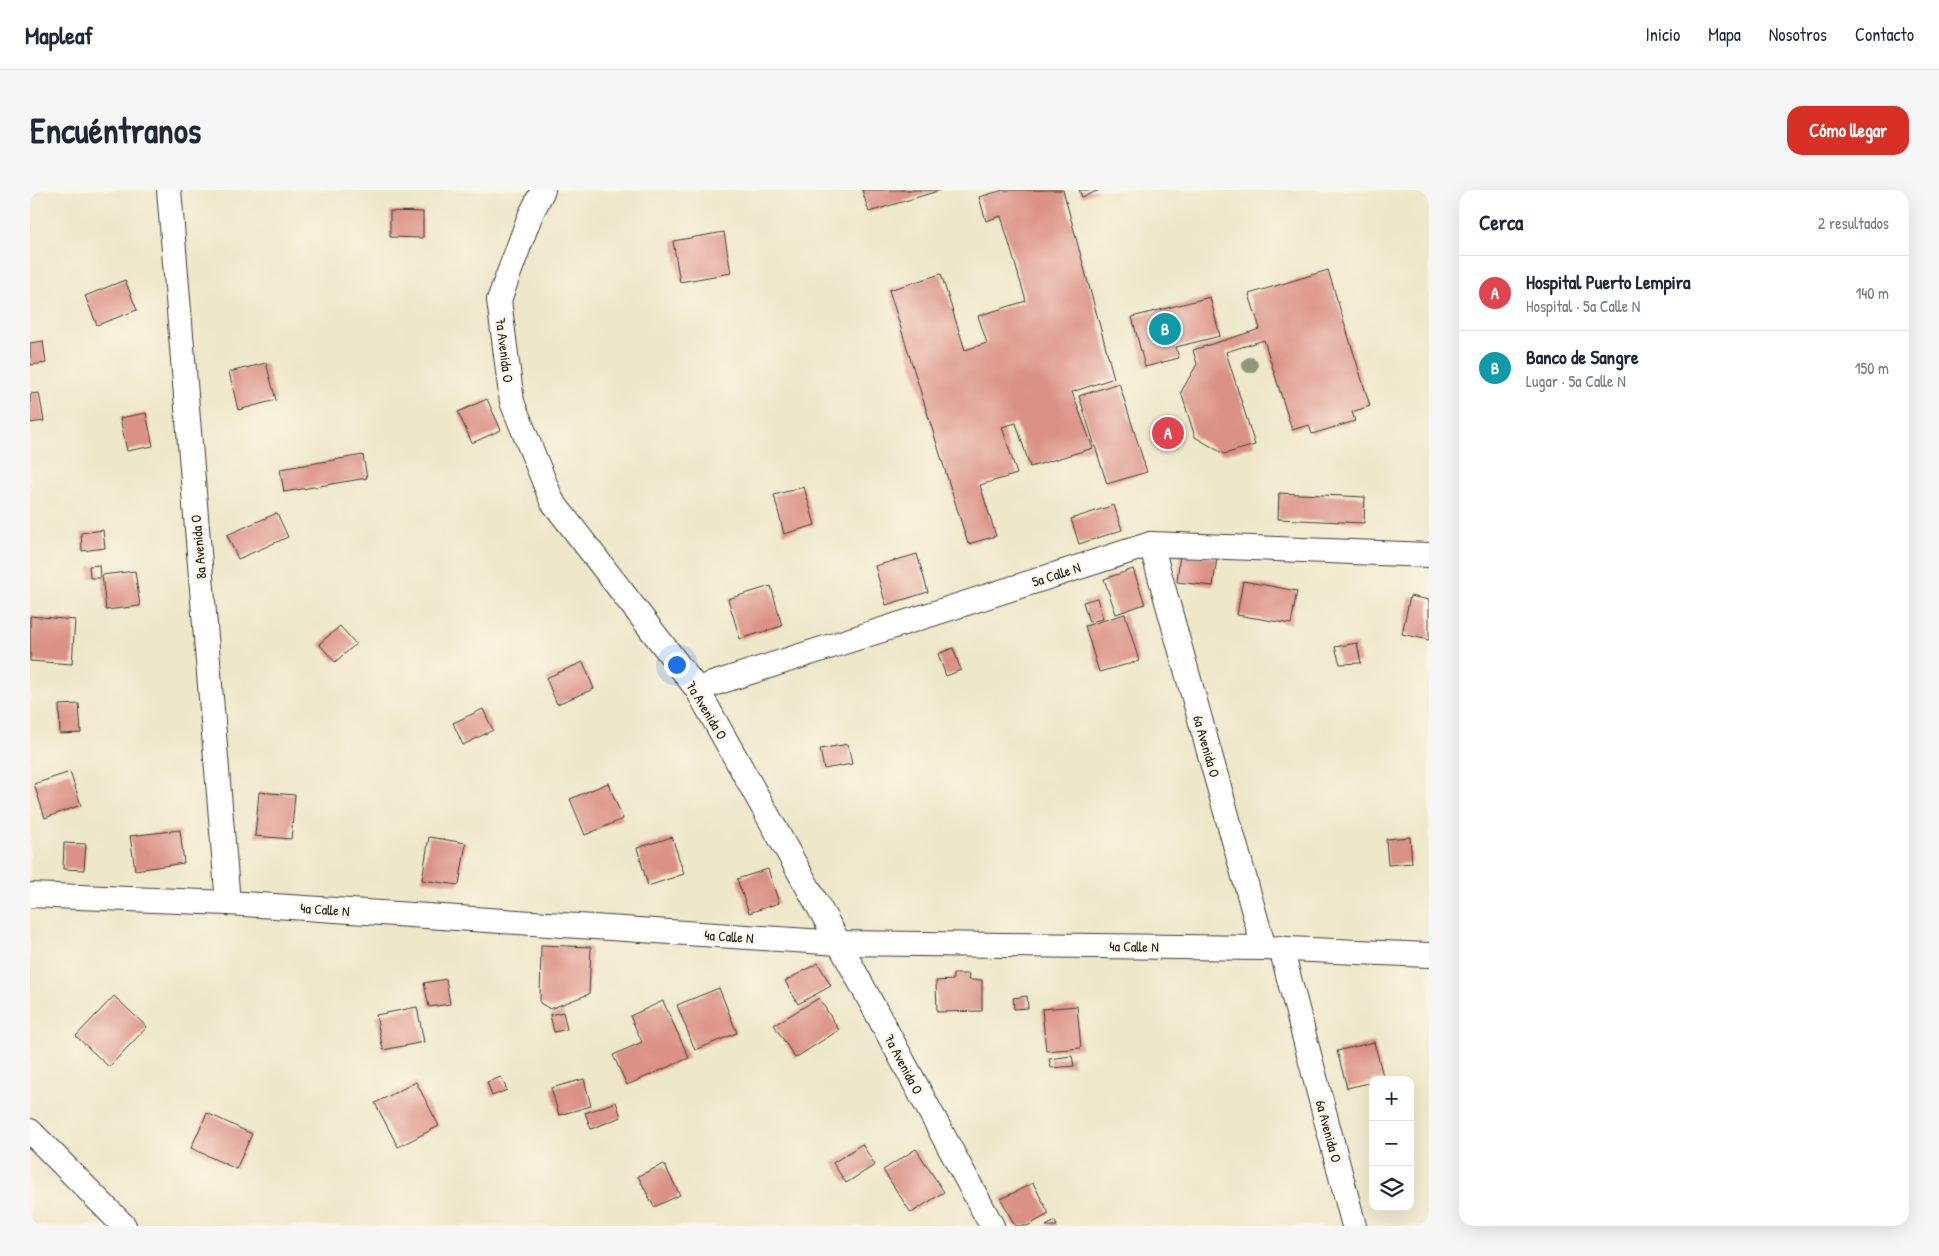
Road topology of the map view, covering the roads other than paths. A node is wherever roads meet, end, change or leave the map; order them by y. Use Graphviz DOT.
graph roads {
  1 [pos="169,190"];
  2 [pos="543,190"];
  3 [pos="1151,544"];
  4 [pos="1429,556"];
  5 [pos="697,689"];
  6 [pos="30,895"];
  7 [pos="228,903"];
  8 [pos="839,943"];
  9 [pos="1272,948"];
  10 [pos="1429,955"];
  11 [pos="30,1131"];
  12 [pos="124,1226"];
  13 [pos="992,1226"];
  14 [pos="1354,1226"];
  1 -- 7 [label="street, 8a Avenida O"];
  2 -- 5 [label="street, 7a Avenida O"];
  3 -- 4 [label="street, 5a Calle N"];
  3 -- 5 [label="street, 5a Calle N"];
  3 -- 9 [label="street, 6a Avenida O"];
  5 -- 8 [label="street, 7a Avenida O"];
  6 -- 7 [label="street, 4a Calle N"];
  7 -- 8 [label="street, 4a Calle N"];
  8 -- 9 [label="street, 4a Calle N"];
  8 -- 13 [label="street, 7a Avenida O"];
  9 -- 10 [label="street, 4a Calle N"];
  9 -- 14 [label="street, 6a Avenida O"];
  11 -- 12 [label="street"];
}
